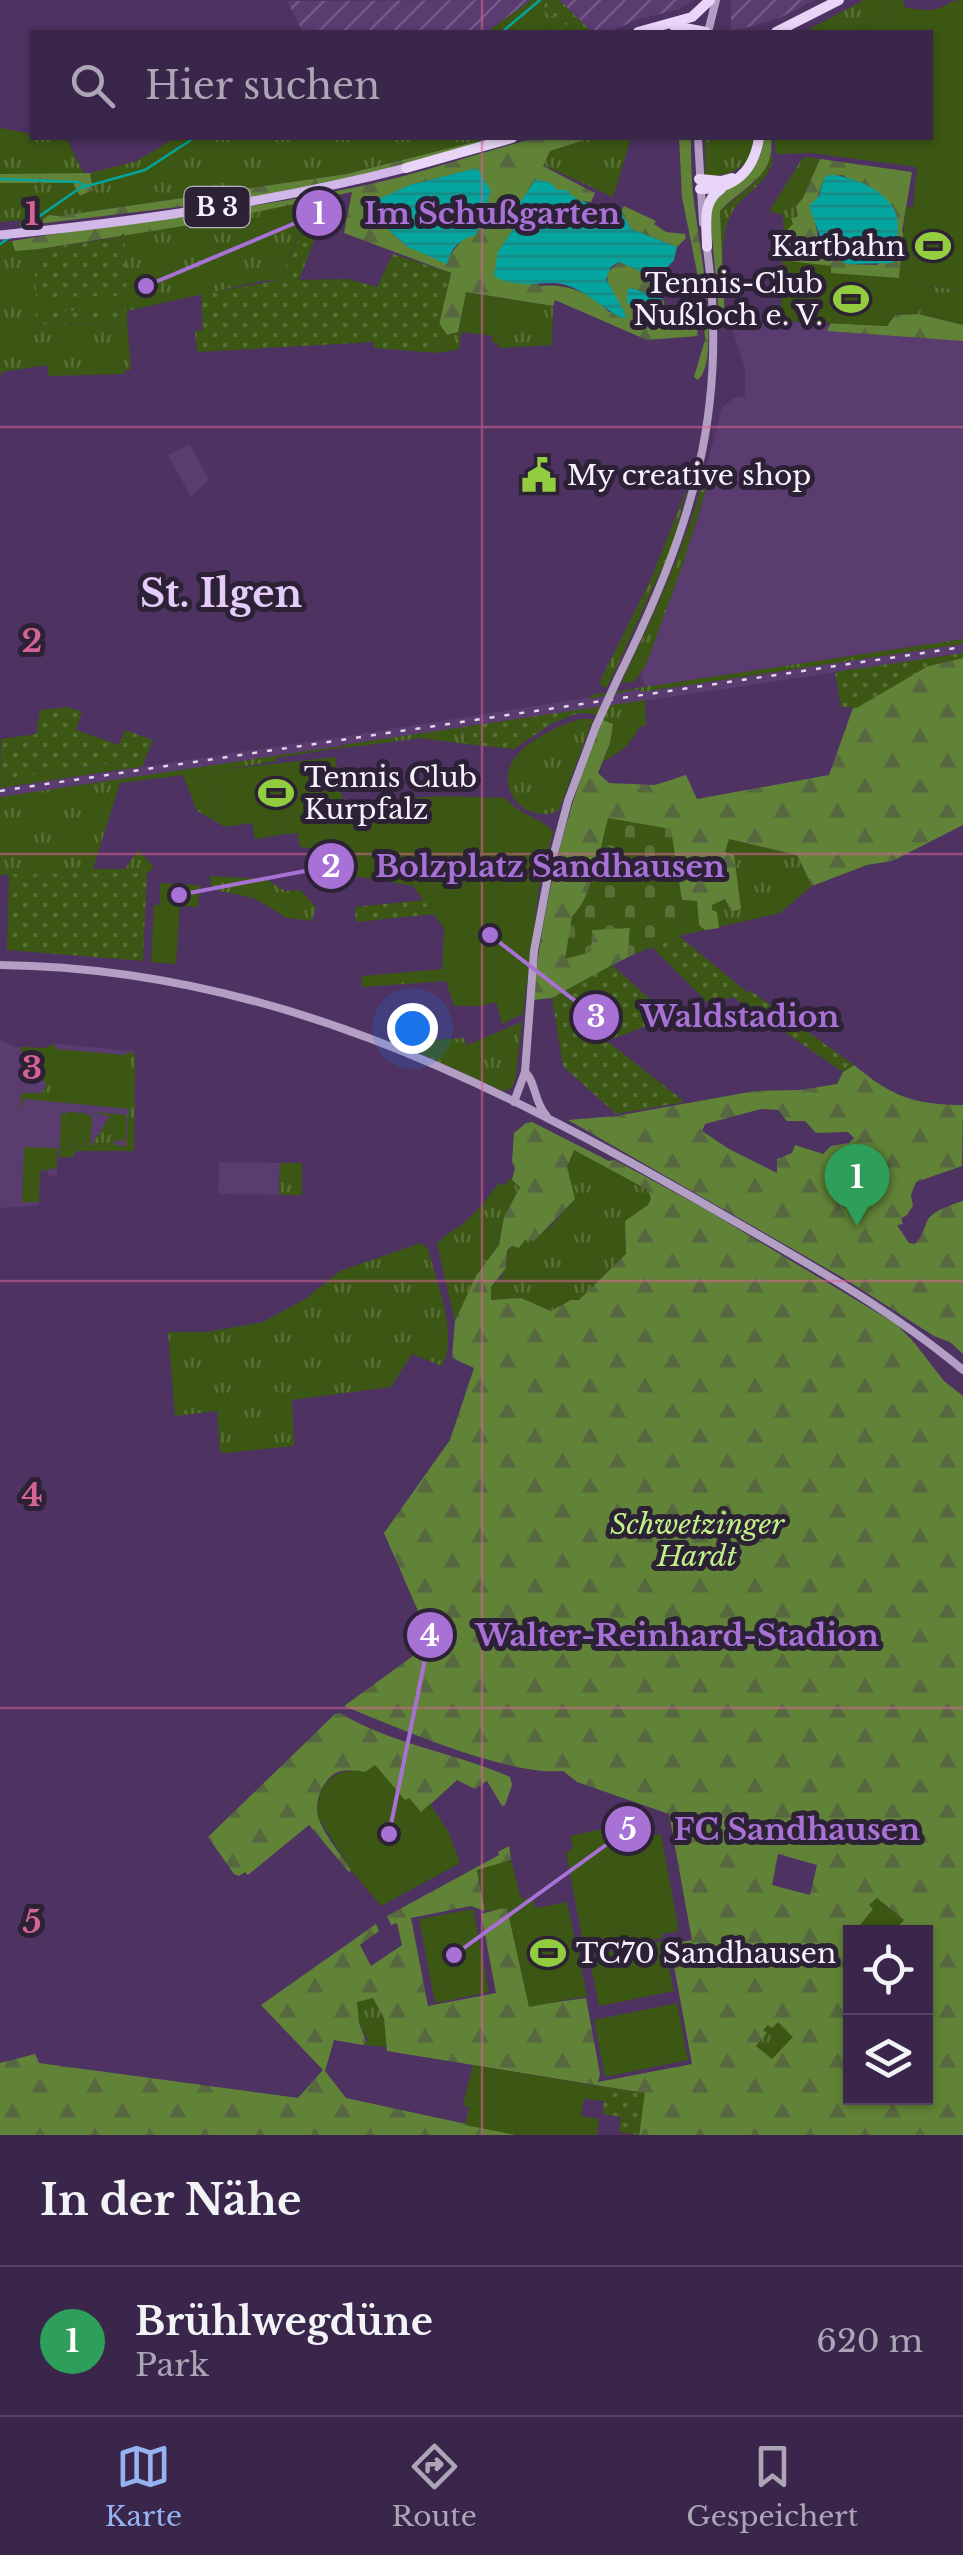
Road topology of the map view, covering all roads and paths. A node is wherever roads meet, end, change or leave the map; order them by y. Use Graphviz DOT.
graph roads {
  1 [pos="713,0"];
  2 [pos="839,0"];
  3 [pos="686,20"];
  4 [pos="663,26"];
  5 [pos="646,30"];
  6 [pos="699,30"];
  7 [pos="706,30"];
  8 [pos="708,30"];
  9 [pos="780,30"];
  10 [pos="505,140"];
  11 [pos="698,140"];
  12 [pos="758,140"];
  13 [pos="406,168"];
  14 [pos="746,170"];
  15 [pos="699,184"];
  16 [pos="721,189"];
  17 [pos="0,235"];
  18 [pos="707,247"];
  19 [pos="0,965"];
  20 [pos="525,1072"];
  21 [pos="532,1088"];
  22 [pos="518,1104"];
  23 [pos="552,1122"];
  24 [pos="963,1370"];
  1 -- 3 [label="highway"];
  1 -- 8 [label="main road"];
  2 -- 9 [label="highway"];
  3 -- 4 [label="highway"];
  3 -- 7 [label="highway"];
  4 -- 5 [label="highway"];
  4 -- 6 [label="highway"];
  10 -- 13 [label="highway, B 3"];
  11 -- 15 [label="main road"];
  12 -- 14 [label="highway"];
  13 -- 17 [label="main road, B 3"];
  14 -- 15 [label="highway"];
  14 -- 16 [label="highway"];
  15 -- 16 [label="highway"];
  15 -- 18 [label="main road"];
  16 -- 18 [label="highway"];
  18 -- 20 [label="main road, bridge"];
  19 -- 22 [label="main road"];
  20 -- 21 [label="main road"];
  20 -- 22 [label="main road"];
  21 -- 22 [label="main road"];
  21 -- 23 [label="main road"];
  22 -- 23 [label="main road"];
  23 -- 24 [label="main road"];
}
